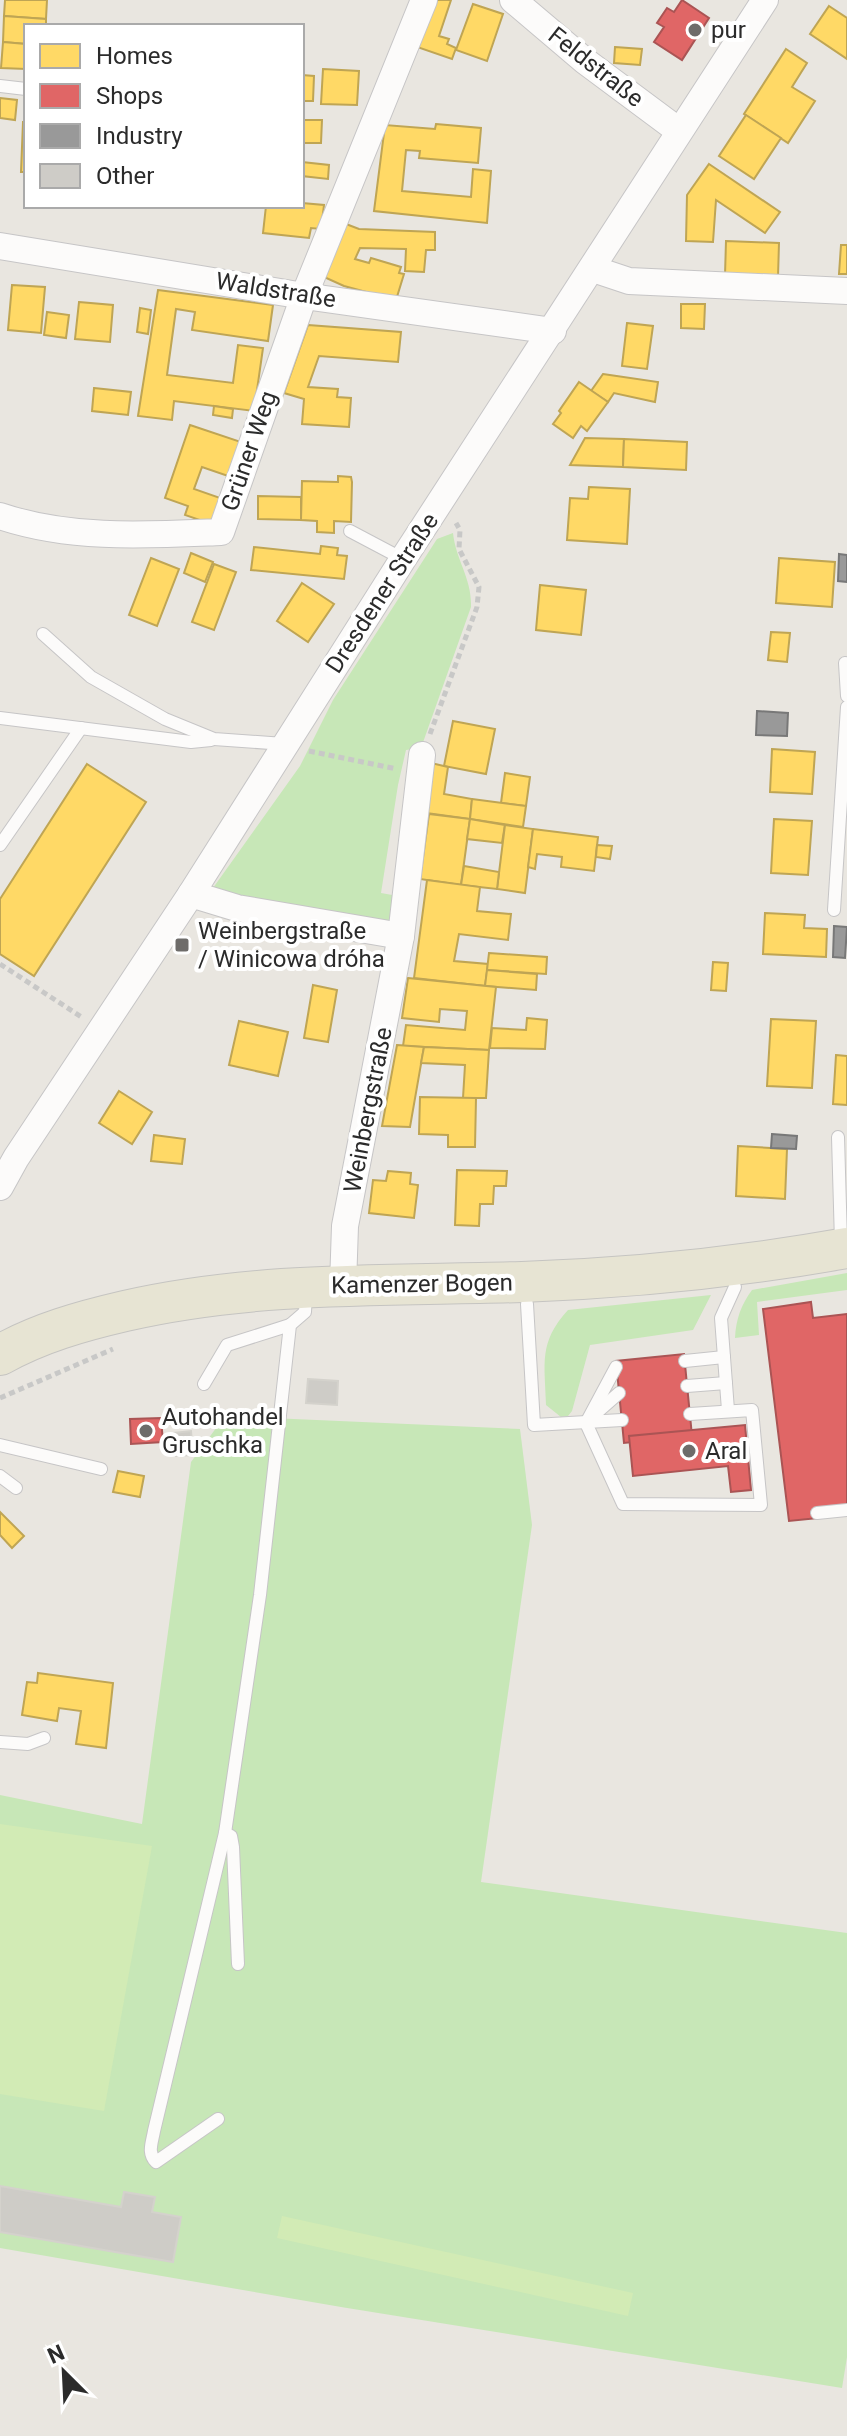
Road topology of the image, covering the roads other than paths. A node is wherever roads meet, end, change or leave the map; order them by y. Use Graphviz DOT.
graph roads {
  1 [pos="424,0"];
  2 [pos="513,0"];
  3 [pos="765,0"];
  4 [pos="0,86"];
  5 [pos="24,89"];
  6 [pos="679,131"];
  7 [pos="0,246"];
  8 [pos="593,269"];
  9 [pos="847,291"];
  10 [pos="304,296"];
  11 [pos="553,331"];
  12 [pos="0,516"];
  13 [pos="350,531"];
  14 [pos="403,559"];
  15 [pos="43,634"];
  16 [pos="845,663"];
  17 [pos="847,696"];
  18 [pos="847,707"];
  19 [pos="0,718"];
  20 [pos="81,728"];
  21 [pos="214,739"];
  22 [pos="285,744"];
  23 [pos="421,764"];
  24 [pos="0,845"];
  25 [pos="191,894"];
  26 [pos="834,910"];
  27 [pos="401,936"];
  28 [pos="838,1137"];
  29 [pos="0,1187"];
  30 [pos="844,1249"];
  31 [pos="325,1286"];
  32 [pos="735,1287"];
  33 [pos="527,1304"];
  34 [pos="290,1325"];
  35 [pos="1,1350"];
  36 [pos="724,1357"];
  37 [pos="685,1361"];
  38 [pos="616,1367"];
  39 [pos="726,1383"];
  40 [pos="204,1384"];
  41 [pos="687,1386"];
  42 [pos="619,1393"];
  43 [pos="728,1410"];
  44 [pos="690,1414"];
  45 [pos="622,1420"];
  46 [pos="586,1423"];
  47 [pos="0,1445"];
  48 [pos="101,1469"];
  49 [pos="0,1476"];
  50 [pos="16,1488"];
  51 [pos="847,1510"];
  52 [pos="817,1513"];
  53 [pos="44,1738"];
  54 [pos="0,1742"];
  55 [pos="225,1833"];
  56 [pos="238,1964"];
  57 [pos="218,2119"];
  1 -- 10 [label="street"];
  2 -- 6 [label="street, Feldstraße"];
  3 -- 6 [label="street, Dresdener Straße"];
  4 -- 5 [label="lane"];
  6 -- 8 [label="street, Dresdener Straße"];
  7 -- 10 [label="street, Waldstraße"];
  8 -- 9 [label="street"];
  8 -- 11 [label="street, Dresdener Straße"];
  10 -- 11 [label="street, Waldstraße"];
  10 -- 12 [label="street, Grüner Weg"];
  11 -- 14 [label="street, Dresdener Straße"];
  13 -- 14 [label="lane"];
  14 -- 22 [label="street, Dresdener Straße"];
  15 -- 21 [label="lane"];
  16 -- 17 [label="lane"];
  18 -- 26 [label="lane"];
  19 -- 20 [label="lane"];
  20 -- 21 [label="lane"];
  20 -- 24 [label="lane"];
  21 -- 22 [label="lane"];
  22 -- 25 [label="street, Dresdener Straße"];
  23 -- 27 [label="street, Weinbergstraße"];
  25 -- 27 [label="street"];
  25 -- 29 [label="street, Dresdener Straße"];
  27 -- 31 [label="street, Weinbergstraße"];
  28 -- 30 [label="lane"];
  30 -- 31 [label="main road, Kamenzer Bogen"];
  31 -- 34 [label="lane"];
  31 -- 35 [label="main road, Kamenzer Bogen"];
  32 -- 36 [label="lane"];
  33 -- 46 [label="lane"];
  34 -- 40 [label="lane"];
  34 -- 55 [label="lane"];
  36 -- 37 [label="lane"];
  36 -- 39 [label="lane"];
  38 -- 46 [label="lane"];
  39 -- 41 [label="lane"];
  39 -- 43 [label="lane"];
  42 -- 46 [label="lane"];
  43 -- 44 [label="lane"];
  43 -- 46 [label="lane"];
  45 -- 46 [label="lane"];
  47 -- 48 [label="lane"];
  49 -- 50 [label="lane"];
  51 -- 52 [label="lane"];
  53 -- 54 [label="lane"];
  55 -- 56 [label="lane"];
  55 -- 57 [label="lane"];
}
